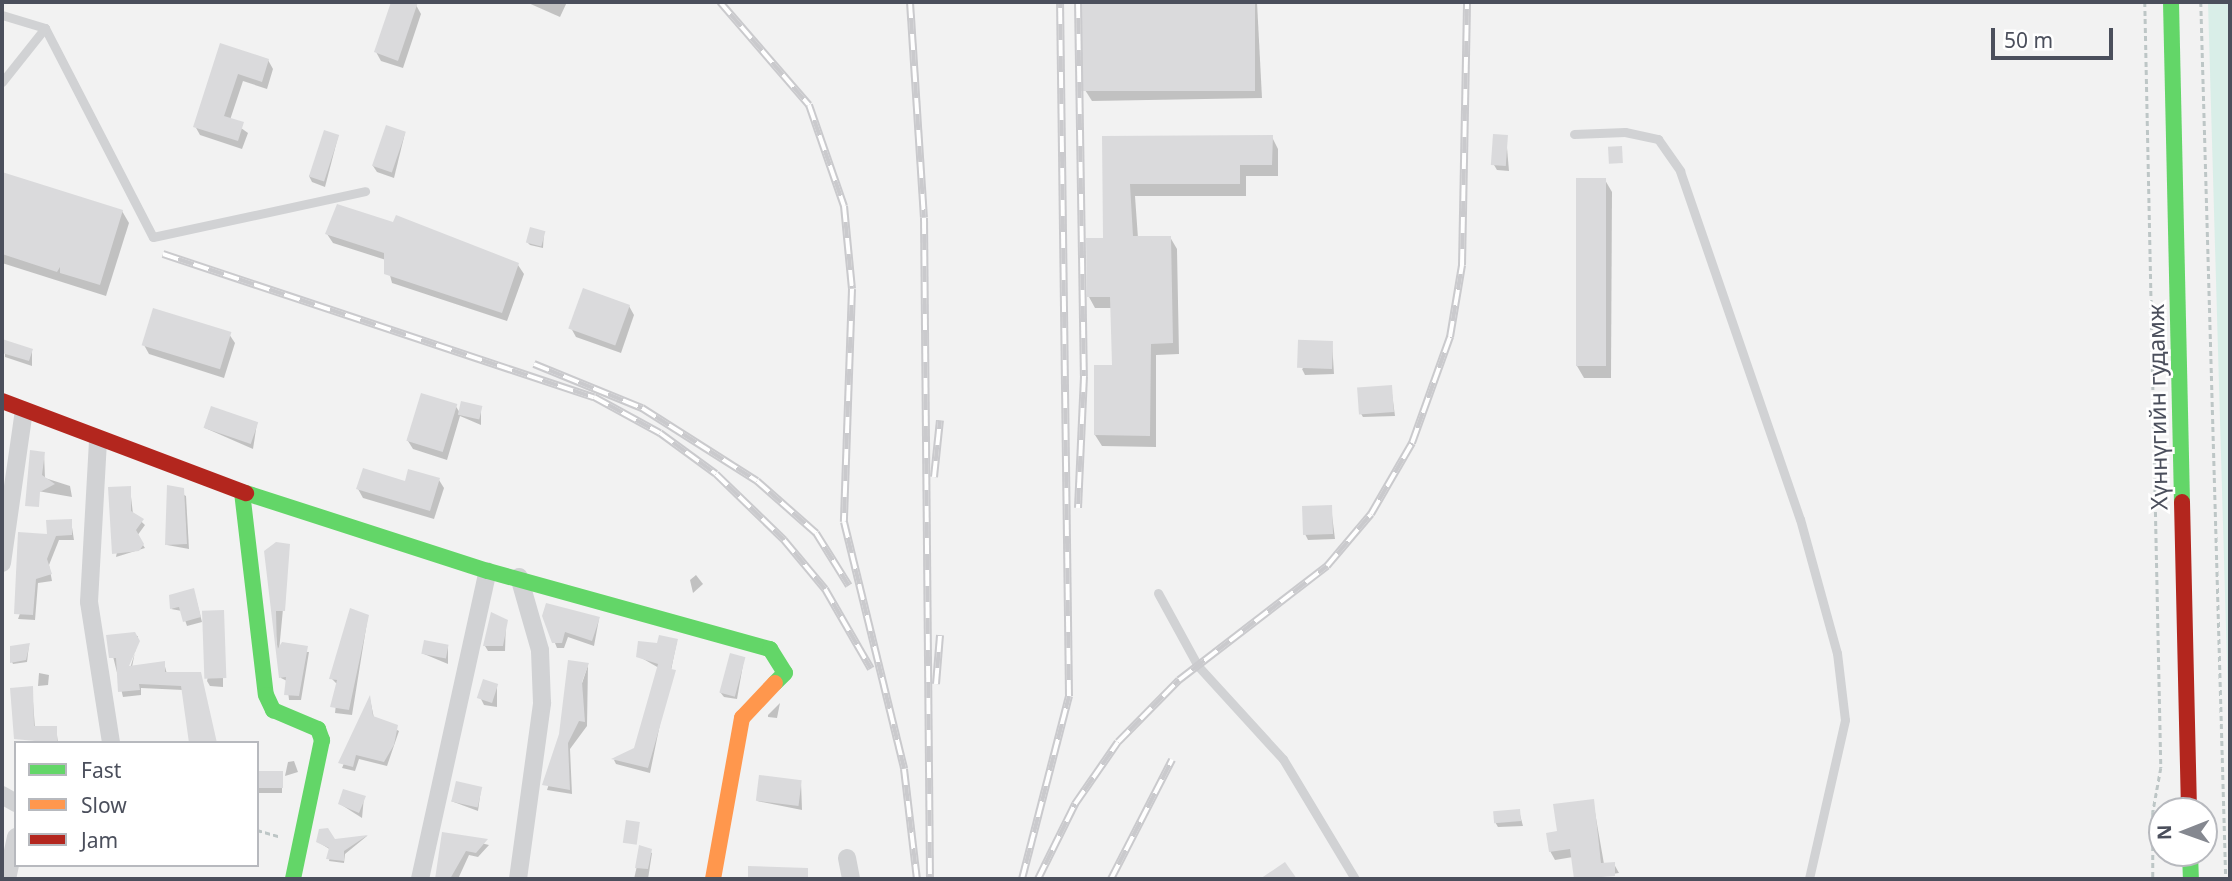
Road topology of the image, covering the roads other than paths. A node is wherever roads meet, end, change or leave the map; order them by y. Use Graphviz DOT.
graph roads {
  1 [pos="2171,2"];
  2 [pos="2,15"];
  3 [pos="45,28"];
  4 [pos="2,82"];
  5 [pos="1574,134"];
  6 [pos="365,191"];
  7 [pos="2,401"];
  8 [pos="24,411"];
  9 [pos="98,441"];
  10 [pos="242,492"];
  11 [pos="2,563"];
  12 [pos="488,571"];
  13 [pos="519,577"];
  14 [pos="1158,593"];
  15 [pos="111,741"];
  16 [pos="2189,797"];
  17 [pos="14,846"];
  18 [pos="847,859"];
  19 [pos="7,879"];
  20 [pos="293,879"];
  21 [pos="420,879"];
  22 [pos="518,879"];
  23 [pos="713,879"];
  24 [pos="851,879"];
  25 [pos="1355,879"];
  26 [pos="1809,879"];
  1 -- 16 [label="street, Хүннүгийн гудамж"];
  2 -- 3 [label="lane"];
  3 -- 4 [label="lane"];
  3 -- 6 [label="lane"];
  5 -- 26 [label="lane"];
  7 -- 8 [label="street"];
  8 -- 9 [label="street"];
  8 -- 11 [label="street"];
  9 -- 10 [label="street"];
  9 -- 15 [label="street"];
  10 -- 12 [label="street"];
  10 -- 20 [label="street"];
  12 -- 13 [label="street"];
  12 -- 21 [label="street"];
  13 -- 22 [label="street"];
  13 -- 23 [label="street"];
  14 -- 25 [label="lane"];
  17 -- 19 [label="street"];
  18 -- 24 [label="street"];
}
